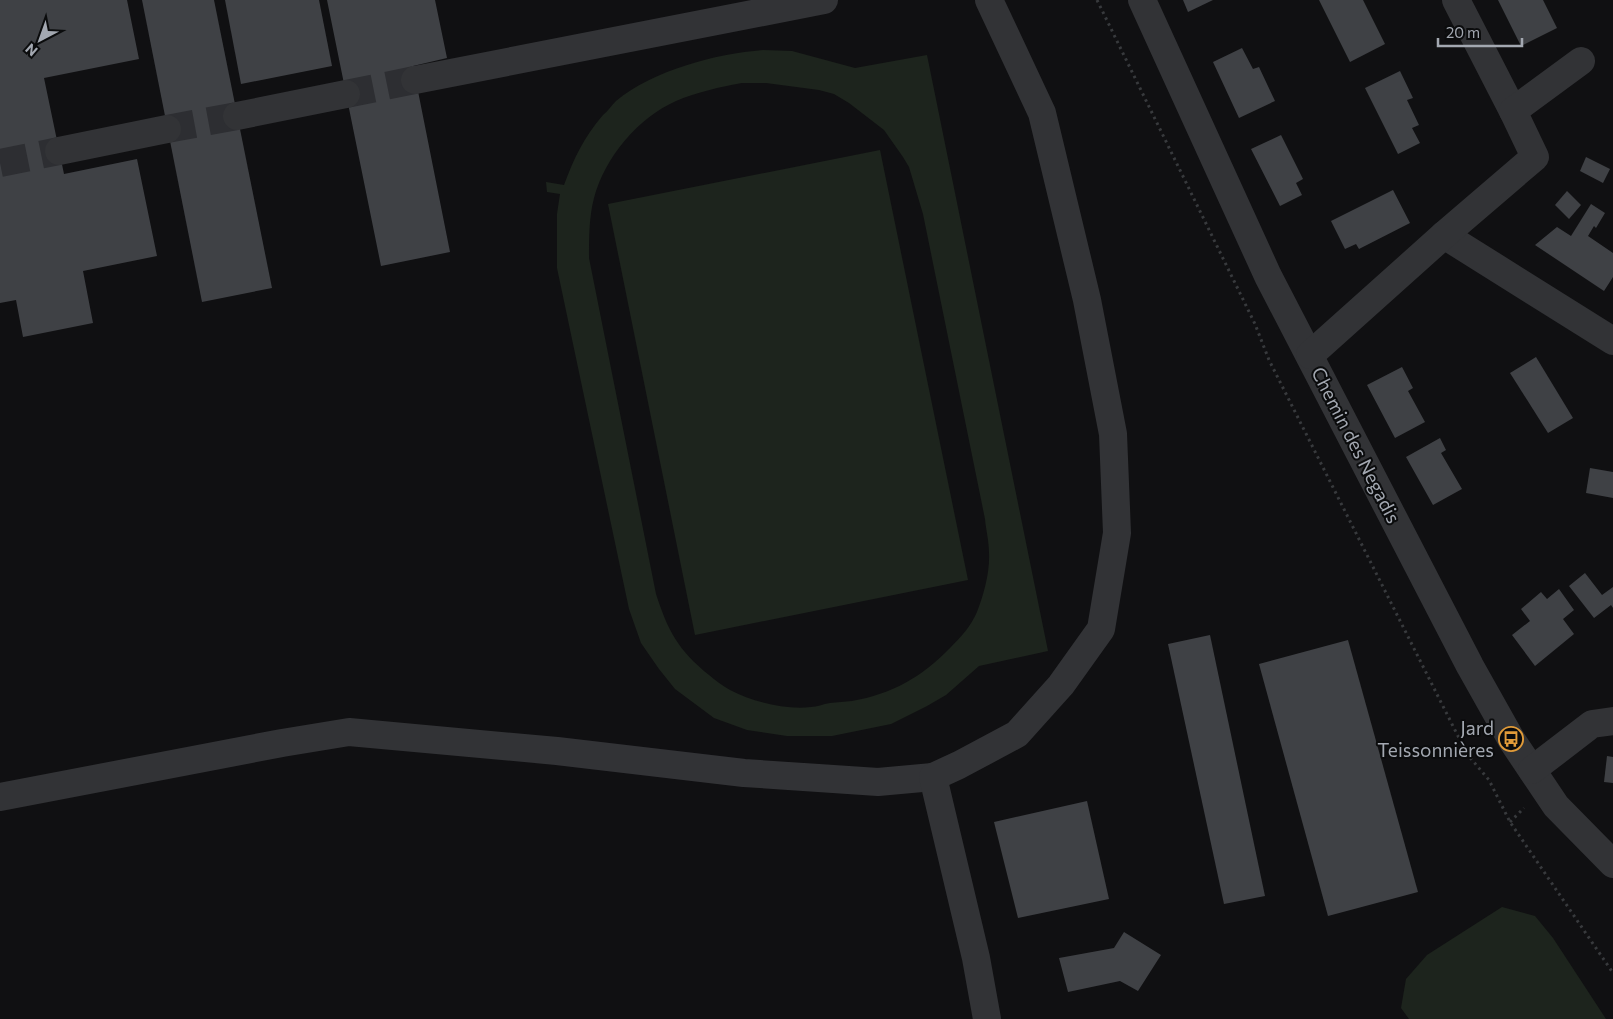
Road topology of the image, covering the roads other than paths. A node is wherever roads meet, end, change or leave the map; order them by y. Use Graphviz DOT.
graph roads {
  1 [pos="824,0"];
  2 [pos="989,0"];
  3 [pos="1142,0"];
  4 [pos="1456,0"];
  5 [pos="1581,60"];
  6 [pos="416,80"];
  7 [pos="346,94"];
  8 [pos="1512,111"];
  9 [pos="237,116"];
  10 [pos="168,129"];
  11 [pos="59,151"];
  12 [pos="1444,235"];
  13 [pos="1613,341"];
  14 [pos="1310,355"];
  15 [pos="1613,721"];
  16 [pos="1532,770"];
  17 [pos="933,777"];
  18 [pos="0,797"];
  19 [pos="1613,864"];
  20 [pos="987,1019"];
  1 -- 6 [label="street"];
  2 -- 17 [label="street"];
  3 -- 14 [label="street, Chemin des Negadis"];
  4 -- 8 [label="street"];
  5 -- 8 [label="street"];
  7 -- 9 [label="street"];
  8 -- 12 [label="street"];
  10 -- 11 [label="street"];
  12 -- 13 [label="street"];
  12 -- 14 [label="street"];
  14 -- 16 [label="street, Chemin des Negadis"];
  15 -- 16 [label="street"];
  16 -- 19 [label="street, Chemin des Negadis"];
  17 -- 18 [label="street"];
  17 -- 20 [label="street"];
}
